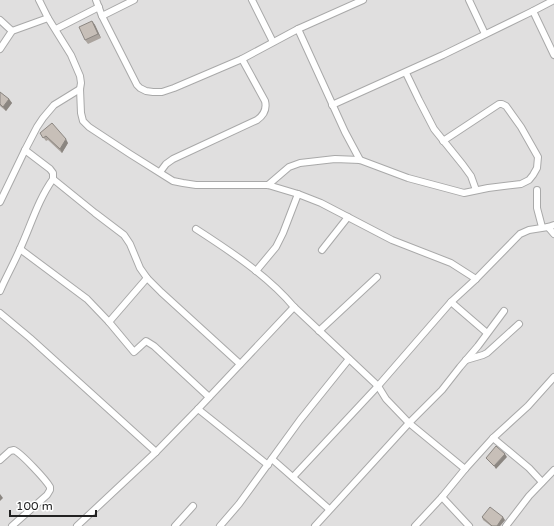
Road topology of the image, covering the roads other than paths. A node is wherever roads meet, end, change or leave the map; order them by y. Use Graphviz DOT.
graph roads {
  1 [pos="39,0"];
  2 [pos="96,0"];
  3 [pos="134,0"];
  4 [pos="252,0"];
  5 [pos="363,0"];
  6 [pos="469,0"];
  7 [pos="554,0"];
  8 [pos="98,7"];
  9 [pos="533,11"];
  10 [pos="102,16"];
  11 [pos="48,18"];
  12 [pos="0,20"];
  13 [pos="56,29"];
  14 [pos="298,29"];
  15 [pos="12,32"];
  16 [pos="485,34"];
  17 [pos="273,42"];
  18 [pos="0,49"];
  19 [pos="554,55"];
  20 [pos="242,59"];
  21 [pos="406,73"];
  22 [pos="80,89"];
  23 [pos="332,105"];
  24 [pos="443,141"];
  25 [pos="24,150"];
  26 [pos="360,160"];
  27 [pos="160,172"];
  28 [pos="53,178"];
  29 [pos="268,185"];
  30 [pos="476,190"];
  31 [pos="537,190"];
  32 [pos="298,194"];
  33 [pos="0,202"];
  34 [pos="348,217"];
  35 [pos="548,226"];
  36 [pos="196,229"];
  37 [pos="554,234"];
  38 [pos="20,249"];
  39 [pos="322,250"];
  40 [pos="256,271"];
  41 [pos="378,277"];
  42 [pos="147,278"];
  43 [pos="476,279"];
  44 [pos="0,291"];
  45 [pos="451,302"];
  46 [pos="294,307"];
  47 [pos="504,311"];
  48 [pos="0,313"];
  49 [pos="109,322"];
  50 [pos="519,324"];
  51 [pos="319,331"];
  52 [pos="487,333"];
  53 [pos="350,359"];
  54 [pos="466,360"];
  55 [pos="240,364"];
  56 [pos="554,377"];
  57 [pos="378,386"];
  58 [pos="209,396"];
  59 [pos="198,409"];
  60 [pos="409,423"];
  61 [pos="493,438"];
  62 [pos="156,452"];
  63 [pos="0,460"];
  64 [pos="270,462"];
  65 [pos="465,469"];
  66 [pos="554,470"];
  67 [pos="292,477"];
  68 [pos="542,482"];
  69 [pos="442,497"];
  70 [pos="192,506"];
  71 [pos="329,509"];
  72 [pos="12,526"];
  73 [pos="77,526"];
  74 [pos="175,526"];
  75 [pos="220,526"];
  76 [pos="315,526"];
  77 [pos="415,526"];
  78 [pos="468,526"];
  79 [pos="506,526"];
  1 -- 11 [label="street"];
  2 -- 8 [label="street"];
  3 -- 10 [label="street"];
  4 -- 17 [label="street"];
  5 -- 14 [label="street"];
  6 -- 16 [label="street"];
  7 -- 9 [label="street"];
  8 -- 10 [label="street"];
  8 -- 13 [label="street"];
  9 -- 16 [label="street"];
  9 -- 19 [label="street"];
  10 -- 20 [label="street"];
  11 -- 13 [label="street"];
  11 -- 15 [label="street"];
  12 -- 15 [label="street"];
  13 -- 22 [label="street"];
  14 -- 17 [label="street"];
  14 -- 23 [label="street"];
  15 -- 18 [label="street"];
  16 -- 21 [label="street"];
  17 -- 20 [label="street"];
  20 -- 27 [label="street"];
  21 -- 23 [label="street"];
  21 -- 24 [label="street"];
  22 -- 25 [label="street"];
  22 -- 27 [label="street"];
  23 -- 26 [label="street"];
  24 -- 30 [label="street"];
  24 -- 30 [label="street"];
  25 -- 28 [label="street"];
  25 -- 33 [label="street"];
  26 -- 29 [label="street"];
  26 -- 30 [label="street"];
  27 -- 29 [label="street"];
  28 -- 38 [label="street"];
  28 -- 42 [label="street"];
  29 -- 32 [label="street"];
  31 -- 35 [label="street"];
  32 -- 34 [label="street"];
  32 -- 40 [label="street"];
  34 -- 39 [label="street"];
  34 -- 43 [label="street"];
  35 -- 37 [label="street"];
  35 -- 43 [label="street"];
  36 -- 40 [label="street"];
  38 -- 44 [label="street"];
  38 -- 49 [label="street"];
  40 -- 46 [label="street"];
  41 -- 51 [label="street"];
  42 -- 49 [label="street"];
  42 -- 55 [label="street"];
  43 -- 45 [label="street"];
  45 -- 52 [label="street"];
  45 -- 57 [label="street"];
  46 -- 51 [label="street"];
  46 -- 55 [label="street"];
  47 -- 52 [label="street"];
  48 -- 62 [label="street"];
  49 -- 58 [label="street"];
  50 -- 54 [label="street"];
  51 -- 53 [label="street"];
  52 -- 54 [label="street"];
  53 -- 57 [label="street"];
  53 -- 64 [label="street"];
  54 -- 60 [label="street"];
  55 -- 58 [label="street"];
  56 -- 61 [label="street"];
  57 -- 60 [label="street"];
  57 -- 67 [label="street"];
  58 -- 59 [label="street"];
  59 -- 62 [label="street"];
  59 -- 64 [label="street"];
  60 -- 65 [label="street"];
  60 -- 71 [label="street"];
  61 -- 65 [label="street"];
  61 -- 68 [label="street"];
  62 -- 73 [label="street"];
  63 -- 72 [label="street"];
  64 -- 67 [label="street"];
  64 -- 75 [label="street"];
  65 -- 69 [label="street"];
  66 -- 68 [label="street"];
  67 -- 71 [label="street"];
  68 -- 79 [label="street"];
  69 -- 77 [label="street"];
  69 -- 78 [label="street"];
  70 -- 74 [label="street"];
  71 -- 76 [label="street"];
}
